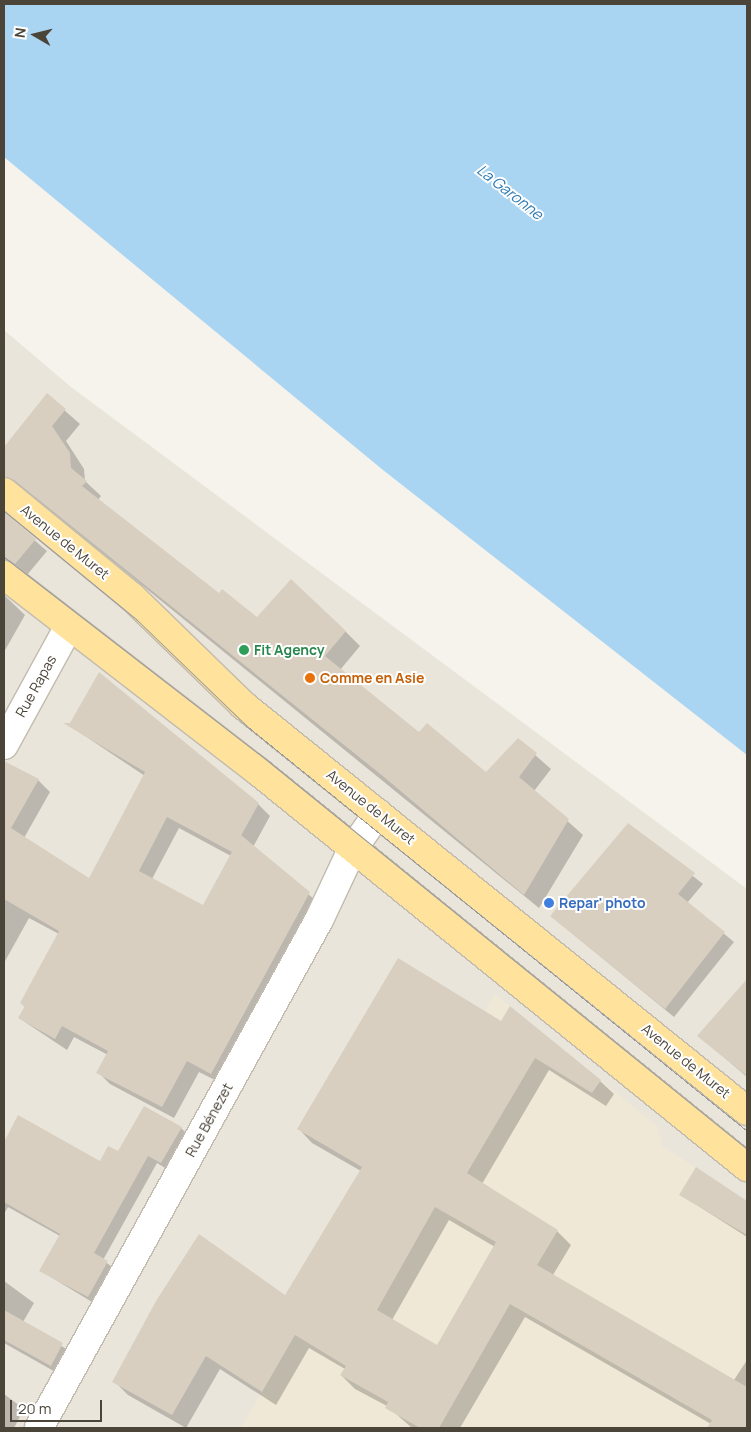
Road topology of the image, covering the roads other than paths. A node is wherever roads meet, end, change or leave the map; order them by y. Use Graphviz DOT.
graph roads {
  1 [pos="4,492"];
  2 [pos="4,575"];
  3 [pos="68,628"];
  4 [pos="4,745"];
  5 [pos="378,813"];
  6 [pos="352,850"];
  7 [pos="747,1111"];
  8 [pos="747,1167"];
  9 [pos="39,1428"];
  1 -- 5 [label="main road, Avenue de Muret"];
  2 -- 3 [label="main road"];
  3 -- 4 [label="street, Rue Rapas"];
  3 -- 6 [label="main road"];
  5 -- 6 [label="street, Rue Bénezet"];
  5 -- 7 [label="main road, Avenue de Muret"];
  6 -- 8 [label="main road"];
  6 -- 9 [label="street, Rue Bénezet"];
}
